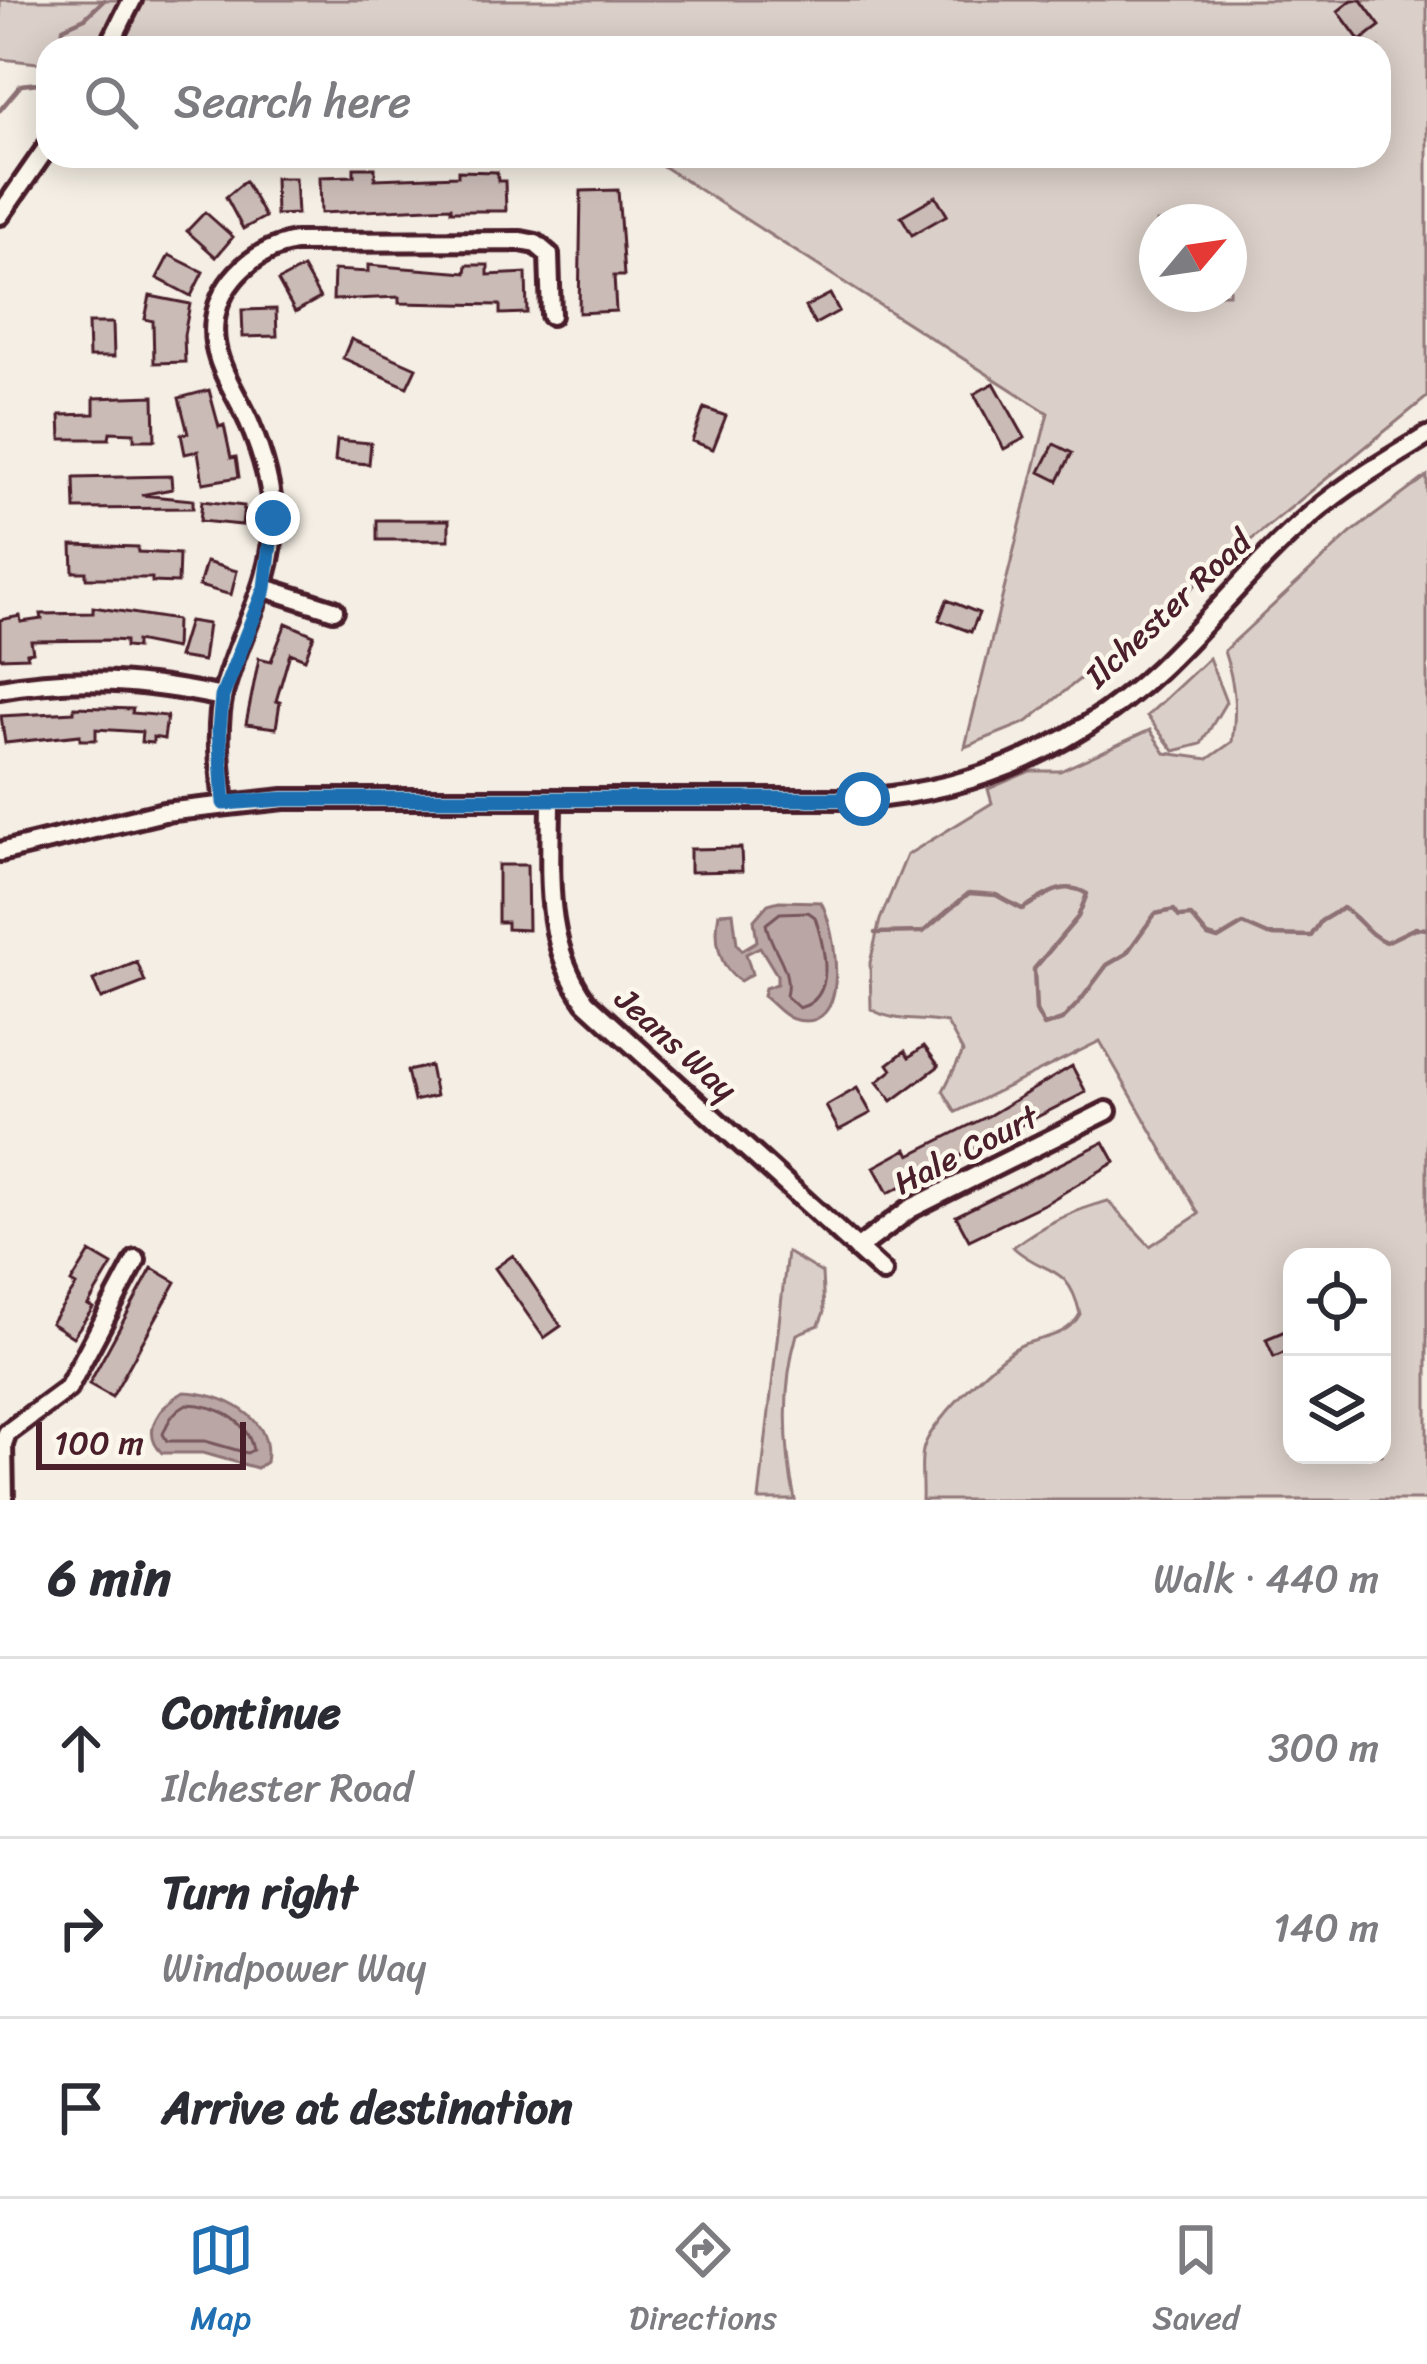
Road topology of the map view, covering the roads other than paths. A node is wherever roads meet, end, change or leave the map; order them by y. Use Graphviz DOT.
graph roads {
  1 [pos="132,0"];
  2 [pos="114,36"];
  3 [pos="36,163"];
  4 [pos="0,215"];
  5 [pos="551,315"];
  6 [pos="1427,436"];
  7 [pos="265,588"];
  8 [pos="334,610"];
  9 [pos="0,689"];
  10 [pos="222,697"];
  11 [pos="551,799"];
  12 [pos="224,803"];
  13 [pos="0,852"];
  14 [pos="1107,1112"];
  15 [pos="857,1249"];
  16 [pos="136,1261"];
  17 [pos="883,1273"];
  18 [pos="4,1500"];
  1 -- 2 [label="street"];
  3 -- 4 [label="street"];
  5 -- 7 [label="street"];
  6 -- 11 [label="street, Ilchester Road"];
  7 -- 8 [label="street"];
  7 -- 10 [label="street"];
  9 -- 10 [label="street"];
  10 -- 12 [label="street"];
  11 -- 12 [label="street, Ilchester Road"];
  11 -- 15 [label="street, Jeans Way"];
  12 -- 13 [label="street, Ilchester Road"];
  14 -- 15 [label="street, Hale Court"];
  15 -- 17 [label="street, Jeans Way"];
  16 -- 18 [label="street"];
}
